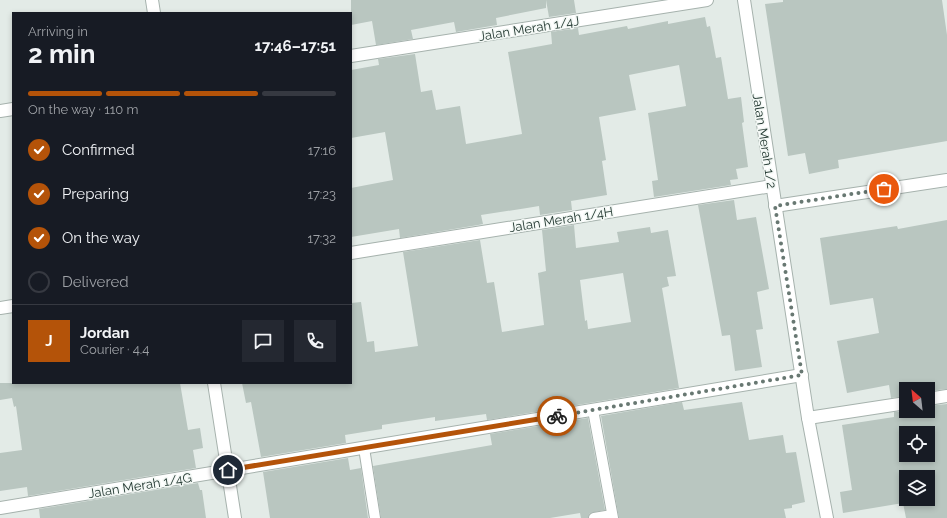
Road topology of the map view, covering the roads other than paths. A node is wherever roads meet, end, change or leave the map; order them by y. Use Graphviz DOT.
graph roads {
  1 [pos="152,0"];
  2 [pos="707,0"];
  3 [pos="744,0"];
  4 [pos="154,12"];
  5 [pos="352,56"];
  6 [pos="12,109"];
  7 [pos="0,111"];
  8 [pos="947,180"];
  9 [pos="772,186"];
  10 [pos="775,206"];
  11 [pos="352,253"];
  12 [pos="12,306"];
  13 [pos="0,308"];
  14 [pos="802,375"];
  15 [pos="214,384"];
  16 [pos="947,396"];
  17 [pos="935,398"];
  18 [pos="899,404"];
  19 [pos="593,410"];
  20 [pos="808,418"];
  21 [pos="364,448"];
  22 [pos="228,470"];
  23 [pos="0,508"];
  24 [pos="612,517"];
  25 [pos="235,518"];
  26 [pos="375,518"];
  27 [pos="594,518"];
  28 [pos="827,518"];
  1 -- 4 [label="street"];
  2 -- 5 [label="street, Jalan Merah 1/4J"];
  3 -- 9 [label="street, Jalan Merah 1/2"];
  6 -- 7 [label="street"];
  8 -- 10 [label="street"];
  9 -- 10 [label="street, Jalan Merah 1/2"];
  9 -- 11 [label="street, Jalan Merah 1/4H"];
  10 -- 14 [label="street, Jalan Merah 1/2"];
  12 -- 13 [label="street"];
  14 -- 19 [label="street, Jalan Merah 1/4G"];
  14 -- 20 [label="street, Jalan Merah 1/2"];
  15 -- 22 [label="street"];
  16 -- 17 [label="street"];
  18 -- 20 [label="street"];
  19 -- 21 [label="street, Jalan Merah 1/4G"];
  19 -- 24 [label="lane"];
  20 -- 28 [label="street, Jalan Merah 1/2"];
  21 -- 22 [label="street, Jalan Merah 1/4G"];
  21 -- 26 [label="lane"];
  22 -- 23 [label="street, Jalan Merah 1/4G"];
  22 -- 25 [label="street"];
  24 -- 27 [label="lane"];
}
